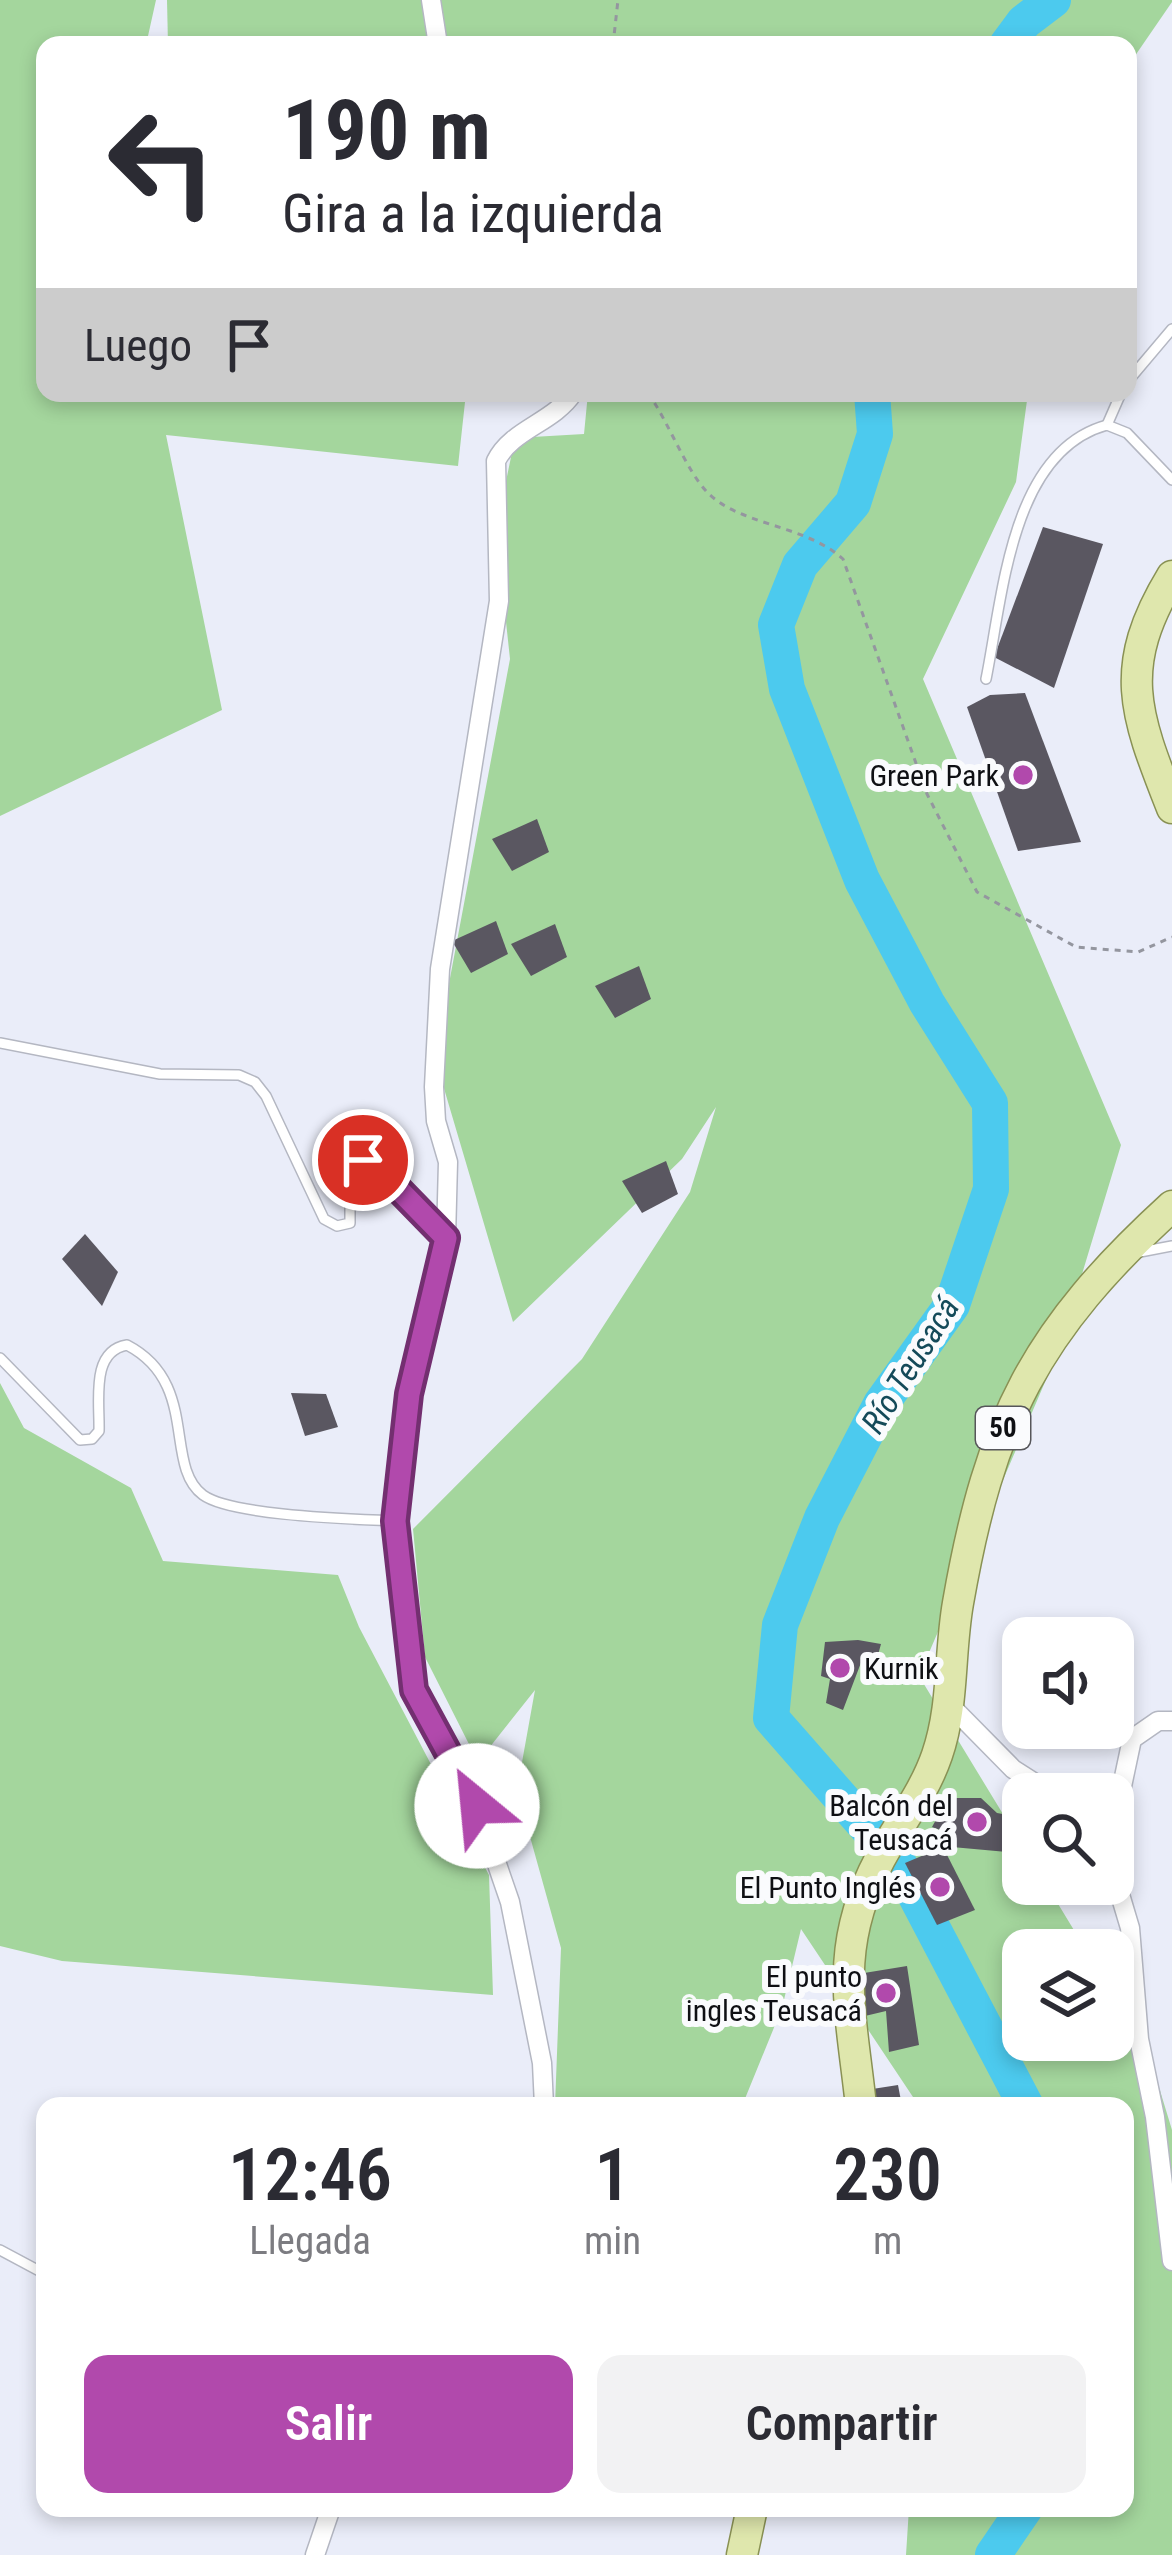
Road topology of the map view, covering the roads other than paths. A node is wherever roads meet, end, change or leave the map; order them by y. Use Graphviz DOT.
graph roads {
  1 [pos="431,0"];
  2 [pos="437,36"];
  3 [pos="1172,329"];
  4 [pos="1137,370"];
  5 [pos="567,402"];
  6 [pos="1117,402"];
  7 [pos="1106,425"];
  8 [pos="1172,480"];
  9 [pos="1172,576"];
  10 [pos="986,679"];
  11 [pos="1172,808"];
  12 [pos="0,1043"];
  13 [pos="1172,1205"];
  14 [pos="446,1238"];
  15 [pos="1172,1246"];
  16 [pos="1117,1256"];
  17 [pos="0,1358"];
  18 [pos="395,1521"];
  19 [pos="949,1705"];
  20 [pos="1172,1721"];
  21 [pos="1019,1773"];
  22 [pos="1125,1773"];
  23 [pos="1123,1905"];
  24 [pos="544,2097"];
  25 [pos="860,2097"];
  26 [pos="0,2250"];
  27 [pos="1172,2261"];
  28 [pos="36,2270"];
  29 [pos="328,2517"];
  30 [pos="750,2517"];
  31 [pos="315,2555"];
  32 [pos="742,2555"];
  1 -- 2 [label="street"];
  3 -- 4 [label="lane"];
  5 -- 14 [label="street"];
  6 -- 7 [label="lane"];
  7 -- 8 [label="lane"];
  7 -- 10 [label="lane"];
  9 -- 11 [label="main road"];
  12 -- 14 [label="lane"];
  13 -- 16 [label="main road, 50"];
  14 -- 18 [label="street"];
  15 -- 16 [label="lane"];
  16 -- 19 [label="main road, 50"];
  17 -- 18 [label="lane"];
  18 -- 24 [label="street"];
  19 -- 21 [label="street"];
  19 -- 25 [label="main road, 50"];
  20 -- 22 [label="street"];
  23 -- 27 [label="street"];
  26 -- 28 [label="lane"];
  29 -- 31 [label="street"];
  30 -- 32 [label="main road"];
}
